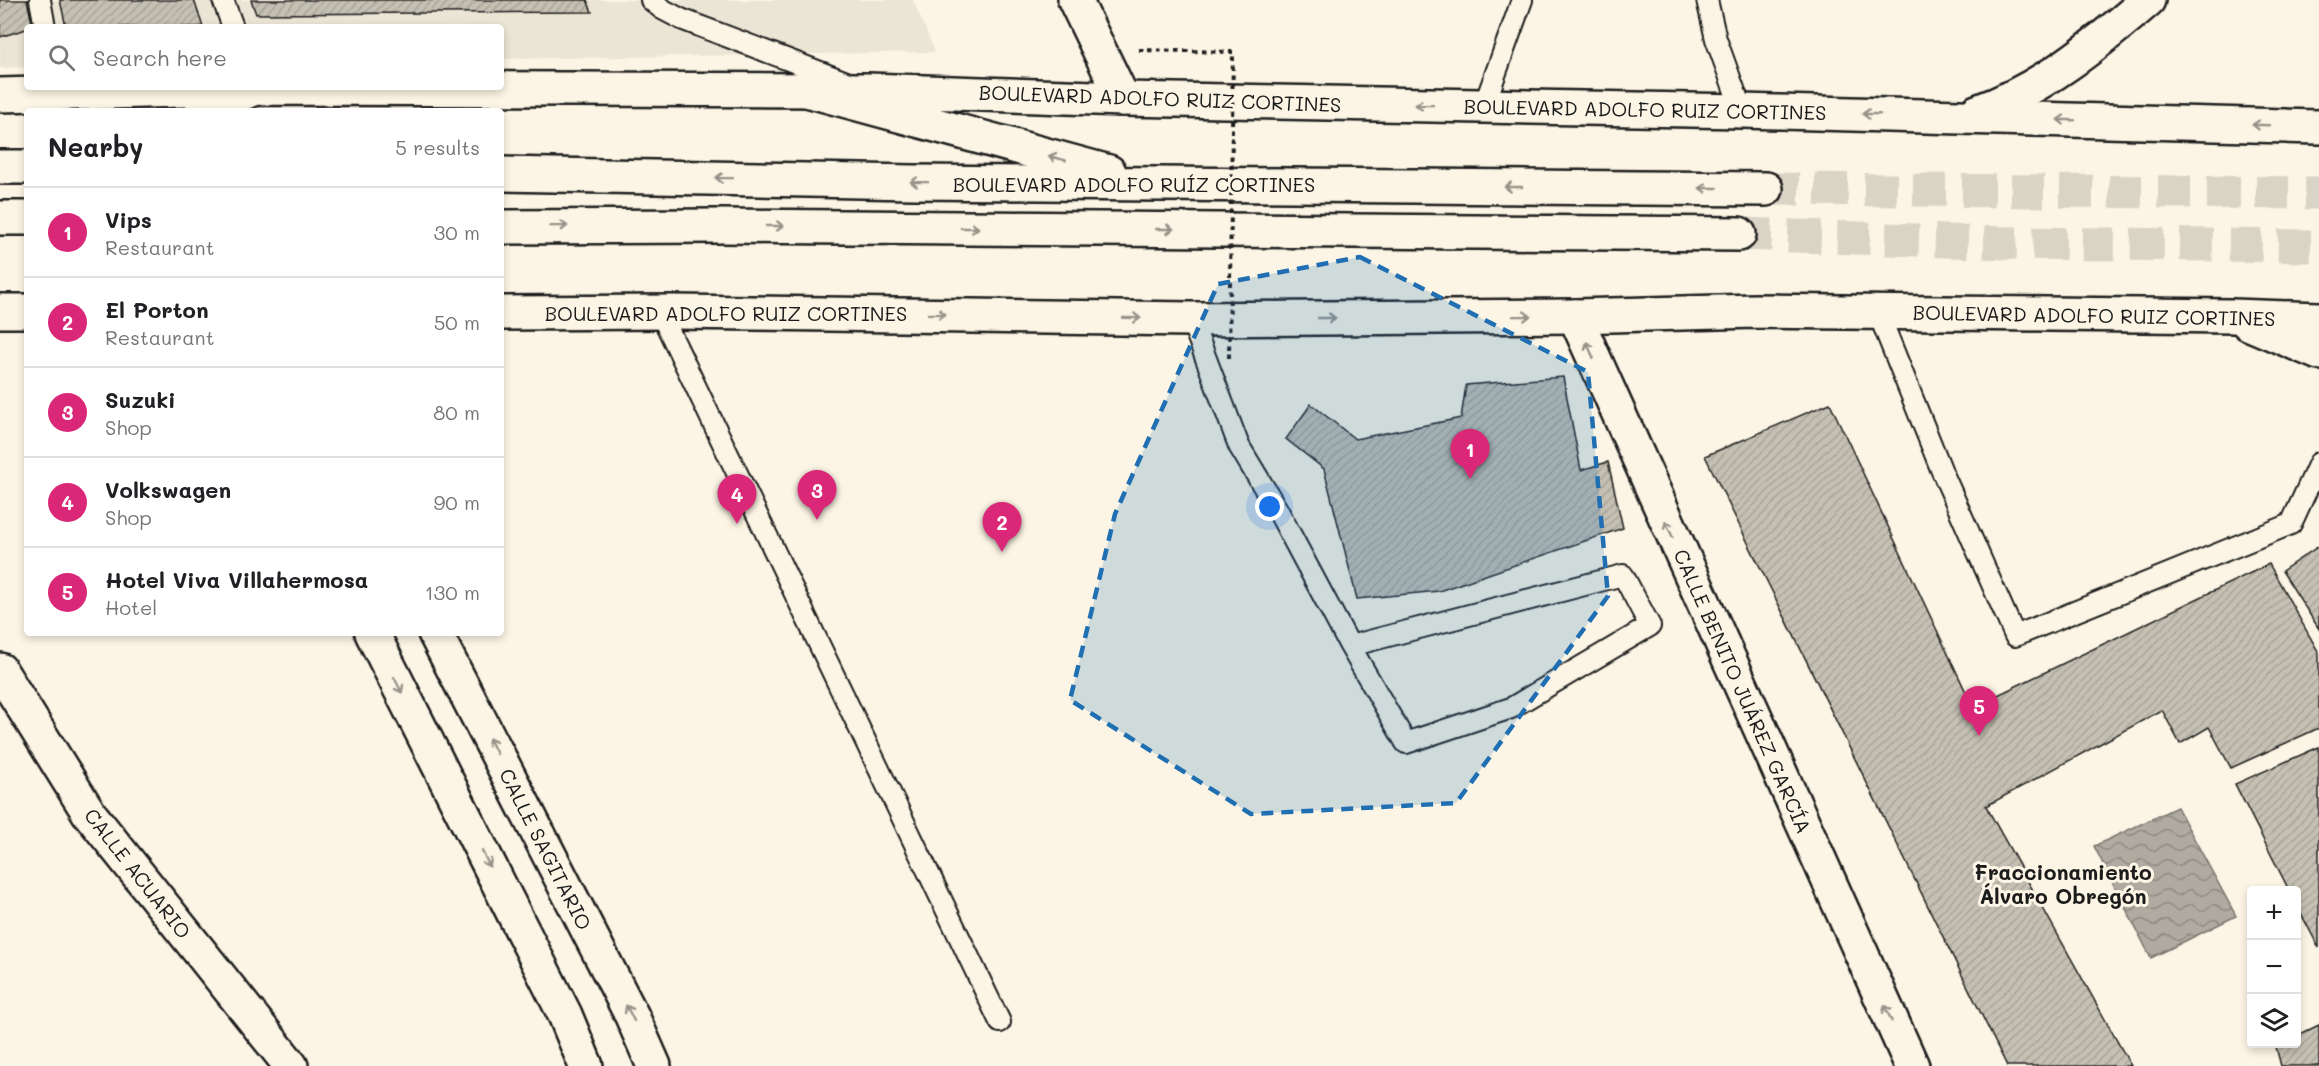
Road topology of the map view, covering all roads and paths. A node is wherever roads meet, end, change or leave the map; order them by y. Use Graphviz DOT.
graph roads {
  1 [pos="40,0"];
  2 [pos="223,0"];
  3 [pos="651,0"];
  4 [pos="1075,0"];
  5 [pos="1522,0"];
  6 [pos="1707,0"];
  7 [pos="2148,0"];
  8 [pos="44,24"];
  9 [pos="232,24"];
  10 [pos="1142,50"];
  11 [pos="504,88"];
  12 [pos="803,89"];
  13 [pos="107,90"];
  14 [pos="248,90"];
  15 [pos="868,90"];
  16 [pos="58,91"];
  17 [pos="0,95"];
  18 [pos="1123,99"];
  19 [pos="1484,106"];
  20 [pos="210,108"];
  21 [pos="1742,111"];
  22 [pos="1965,117"];
  23 [pos="2319,127"];
  24 [pos="0,167"];
  25 [pos="24,168"];
  26 [pos="504,174"];
  27 [pos="1154,184"];
  28 [pos="1767,189"];
  29 [pos="0,218"];
  30 [pos="24,218"];
  31 [pos="504,227"];
  32 [pos="1739,234"];
  33 [pos="0,311"];
  34 [pos="24,311"];
  35 [pos="660,312"];
  36 [pos="1878,312"];
  37 [pos="504,313"];
  38 [pos="1575,316"];
  39 [pos="2233,316"];
  40 [pos="1191,319"];
  41 [pos="2319,319"];
  42 [pos="2319,353"];
  43 [pos="1229,358"];
  44 [pos="2319,463"];
  45 [pos="374,636"];
  46 [pos="437,636"];
  47 [pos="1350,646"];
  48 [pos="0,670"];
  49 [pos="1000,1022"];
  50 [pos="291,1066"];
  51 [pos="586,1066"];
  52 [pos="654,1066"];
  53 [pos="1912,1066"];
  1 -- 8 [label="lane"];
  2 -- 9 [label="lane"];
  3 -- 15 [label="lane"];
  4 -- 18 [label="main road"];
  5 -- 19 [label="lane"];
  6 -- 21 [label="lane"];
  7 -- 22 [label="main road"];
  10 -- 43 [label="path, bridge"];
  11 -- 12 [label="main road, BOULEVARD ADOLFO RUIZ CORTINES"];
  12 -- 15 [label="main road, BOULEVARD ADOLFO RUIZ CORTINES"];
  27 -- 12 [label="main road, one-way"];
  13 -- 16 [label="main road, BOULEVARD ADOLFO RUIZ CORTINES"];
  14 -- 20 [label="main road"];
  15 -- 18 [label="main road, BOULEVARD ADOLFO RUIZ CORTINES"];
  16 -- 17 [label="main road, BOULEVARD ADOLFO RUIZ CORTINES"];
  19 -- 18 [label="main road, BOULEVARD ADOLFO RUIZ CORTINES, one-way"];
  19 -- 21 [label="main road, BOULEVARD ADOLFO RUIZ CORTINES"];
  22 -- 21 [label="main road, BOULEVARD ADOLFO RUIZ CORTINES, one-way"];
  23 -- 22 [label="main road, BOULEVARD ADOLFO RUIZ CORTINES, one-way"];
  24 -- 25 [label="main road"];
  27 -- 26 [label="main road, BOULEVARD ADOLFO RUÍZ CORTINES, one-way"];
  28 -- 27 [label="main road, BOULEVARD ADOLFO RUÍZ CORTINES, one-way"];
  29 -- 30 [label="main road"];
  31 -- 32 [label="main road, one-way"];
  33 -- 34 [label="main road"];
  35 -- 37 [label="main road, BOULEVARD ADOLFO RUIZ CORTINES"];
  35 -- 40 [label="main road, BOULEVARD ADOLFO RUIZ CORTINES, one-way"];
  35 -- 49 [label="lane"];
  36 -- 38 [label="main road, BOULEVARD ADOLFO RUIZ CORTINES"];
  36 -- 39 [label="main road, BOULEVARD ADOLFO RUIZ CORTINES"];
  36 -- 44 [label="lane"];
  40 -- 38 [label="main road, BOULEVARD ADOLFO RUIZ CORTINES, one-way"];
  53 -- 38 [label="main road, CALLE BENITO JUÁREZ GARCÍA, one-way"];
  39 -- 41 [label="main road, BOULEVARD ADOLFO RUIZ CORTINES"];
  39 -- 42 [label="main road"];
  40 -- 47 [label="lane"];
  45 -- 51 [label="main road, one-way"];
  52 -- 46 [label="main road, CALLE SAGITARIO, one-way"];
  47 -- 47 [label="lane"];
  48 -- 50 [label="main road, CALLE ACUARIO"];
}
